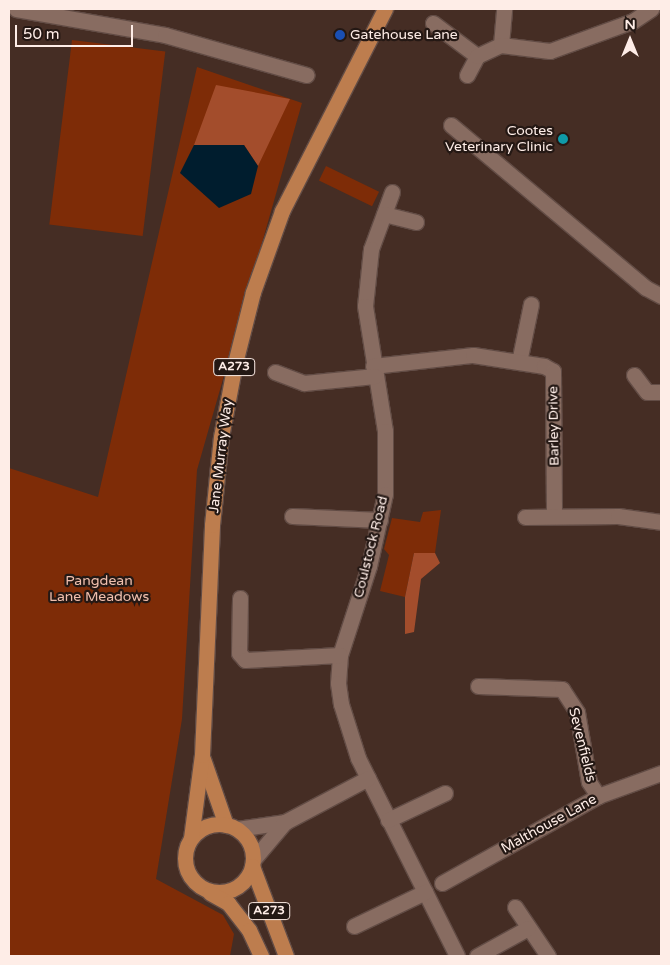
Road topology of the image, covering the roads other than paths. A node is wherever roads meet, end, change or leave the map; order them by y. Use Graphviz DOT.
graph roads {
  1 [pos="16,9"];
  2 [pos="385,9"];
  3 [pos="504,9"];
  4 [pos="651,9"];
  5 [pos="433,23"];
  6 [pos="501,45"];
  7 [pos="477,56"];
  8 [pos="306,75"];
  9 [pos="467,75"];
  10 [pos="450,125"];
  11 [pos="392,192"];
  12 [pos="384,214"];
  13 [pos="416,222"];
  14 [pos="661,296"];
  15 [pos="531,304"];
  16 [pos="519,362"];
  17 [pos="374,371"];
  18 [pos="275,372"];
  19 [pos="634,374"];
  20 [pos="661,392"];
  21 [pos="292,516"];
  22 [pos="554,516"];
  23 [pos="525,517"];
  24 [pos="380,520"];
  25 [pos="661,522"];
  26 [pos="240,598"];
  27 [pos="340,655"];
  28 [pos="478,686"];
  29 [pos="202,755"];
  30 [pos="661,773"];
  31 [pos="368,778"];
  32 [pos="445,793"];
  33 [pos="598,796"];
  34 [pos="388,820"];
  35 [pos="285,822"];
  36 [pos="231,827"];
  37 [pos="192,838"];
  38 [pos="253,863"];
  39 [pos="442,883"];
  40 [pos="206,890"];
  41 [pos="425,892"];
  42 [pos="515,907"];
  43 [pos="354,926"];
  44 [pos="528,928"];
  45 [pos="261,956"];
  46 [pos="286,956"];
  47 [pos="457,956"];
  48 [pos="477,956"];
  49 [pos="548,956"];
  1 -- 8 [label="street"];
  2 -- 29 [label="main road, Jane Murray Way / A273"];
  3 -- 6 [label="street"];
  4 -- 6 [label="street"];
  5 -- 7 [label="street"];
  6 -- 7 [label="street"];
  7 -- 9 [label="street"];
  10 -- 14 [label="street"];
  11 -- 12 [label="street, Coulstock Road"];
  12 -- 13 [label="street"];
  12 -- 17 [label="street, Coulstock Road"];
  15 -- 16 [label="street"];
  16 -- 17 [label="street, Barley Drive"];
  16 -- 22 [label="street, Barley Drive"];
  17 -- 18 [label="street"];
  17 -- 24 [label="street, Coulstock Road"];
  19 -- 20 [label="street"];
  21 -- 24 [label="street"];
  22 -- 23 [label="street"];
  22 -- 25 [label="street"];
  24 -- 27 [label="street, Coulstock Road"];
  26 -- 27 [label="street"];
  27 -- 31 [label="street, Coulstock Road"];
  28 -- 33 [label="street, Sevenfields"];
  29 -- 36 [label="main road, A273"];
  29 -- 37 [label="main road, A273"];
  30 -- 33 [label="street, Malthouse Lane"];
  31 -- 34 [label="street, Coulstock Road"];
  31 -- 35 [label="street"];
  32 -- 34 [label="street"];
  33 -- 39 [label="street, Malthouse Lane"];
  34 -- 41 [label="street, Coulstock Road"];
  35 -- 36 [label="street"];
  35 -- 38 [label="street"];
  36 -- 37 [label="main road"];
  36 -- 38 [label="main road"];
  37 -- 40 [label="main road"];
  38 -- 40 [label="main road"];
  38 -- 46 [label="main road, A273"];
  40 -- 45 [label="main road, A273"];
  41 -- 43 [label="street"];
  41 -- 47 [label="street, Coulstock Road"];
  42 -- 44 [label="street"];
  44 -- 48 [label="street"];
  44 -- 49 [label="street"];
}
